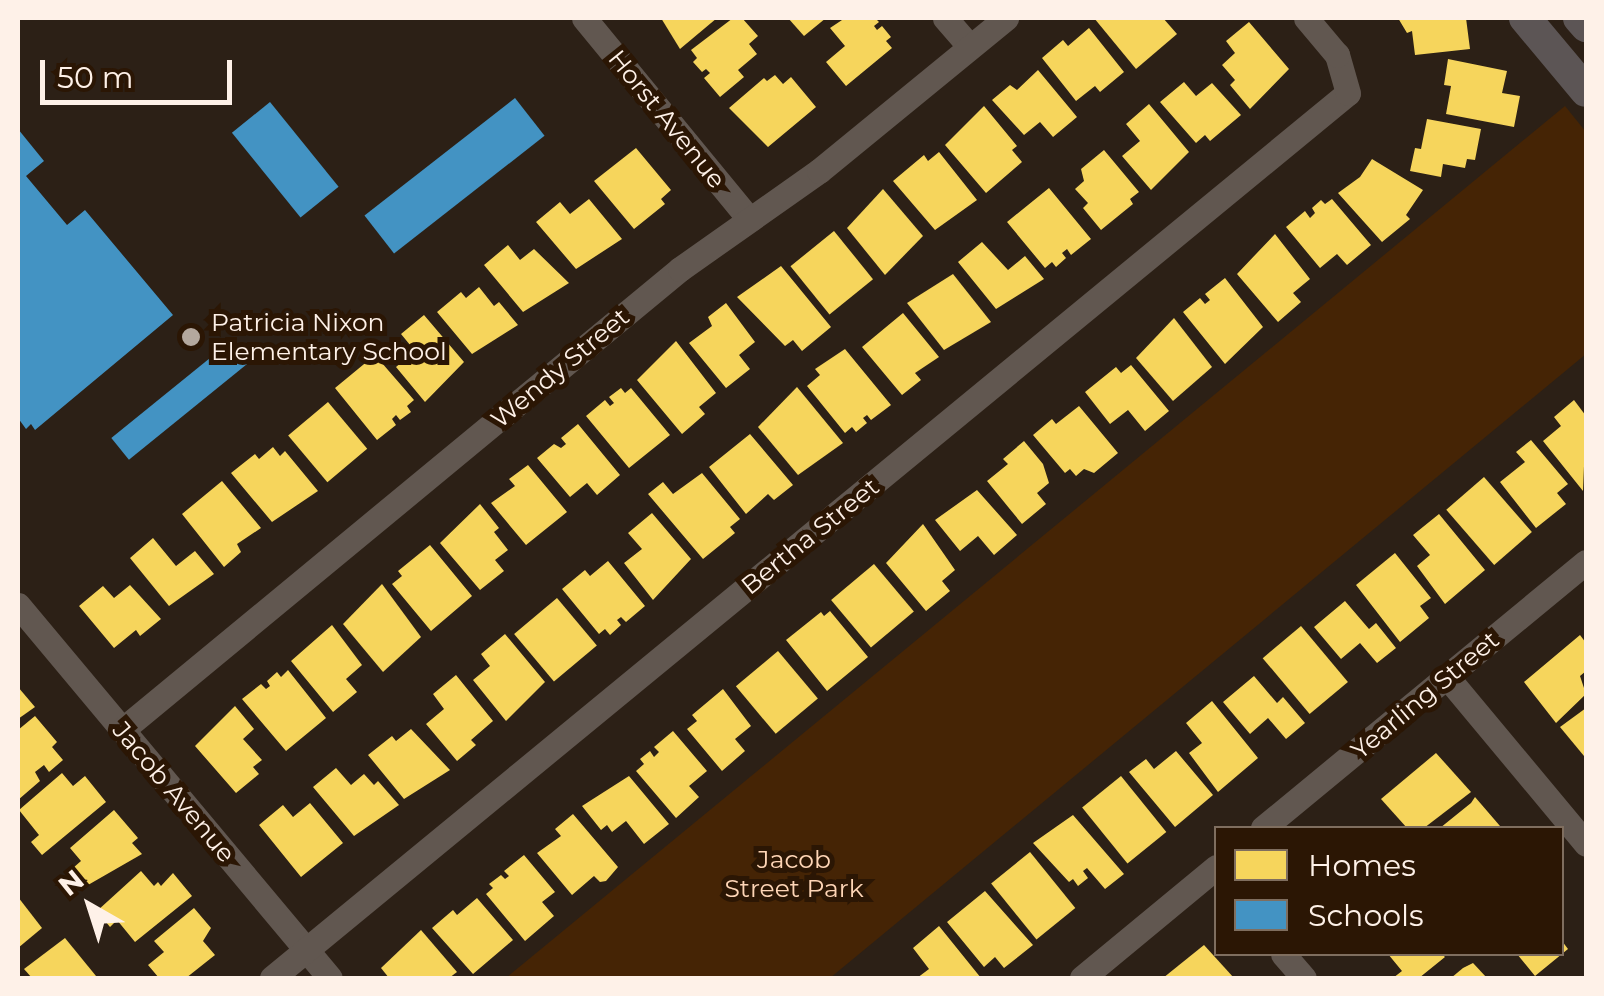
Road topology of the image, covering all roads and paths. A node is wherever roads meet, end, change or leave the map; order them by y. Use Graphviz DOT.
graph roads {
  1 [pos="584,18"];
  2 [pos="945,18"];
  3 [pos="1006,18"];
  4 [pos="1306,18"];
  5 [pos="1525,18"];
  6 [pos="1579,18"];
  7 [pos="1586,26"];
  8 [pos="970,48"];
  9 [pos="1586,92"];
  10 [pos="750,220"];
  11 [pos="1586,562"];
  12 [pos="18,605"];
  13 [pos="1446,677"];
  14 [pos="122,730"];
  15 [pos="1266,826"];
  16 [pos="1586,844"];
  17 [pos="1214,872"];
  18 [pos="306,950"];
  19 [pos="1286,956"];
  20 [pos="272,978"];
  21 [pos="330,978"];
  22 [pos="1082,978"];
  23 [pos="1304,978"];
  1 -- 10 [label="street, Horst Avenue"];
  2 -- 8 [label="street"];
  3 -- 8 [label="street, Wendy Street"];
  4 -- 18 [label="street, Bertha Street"];
  5 -- 9 [label="main road"];
  6 -- 7 [label="main road"];
  8 -- 10 [label="street, Wendy Street"];
  10 -- 14 [label="street, Wendy Street"];
  11 -- 13 [label="street, Yearling Street"];
  12 -- 14 [label="street, Jacob Avenue"];
  13 -- 15 [label="street, Yearling Street"];
  13 -- 16 [label="street"];
  14 -- 18 [label="street, Jacob Avenue"];
  17 -- 22 [label="street"];
  18 -- 20 [label="street, Bertha Street"];
  18 -- 21 [label="street, Jacob Avenue"];
  19 -- 23 [label="street"];
}
